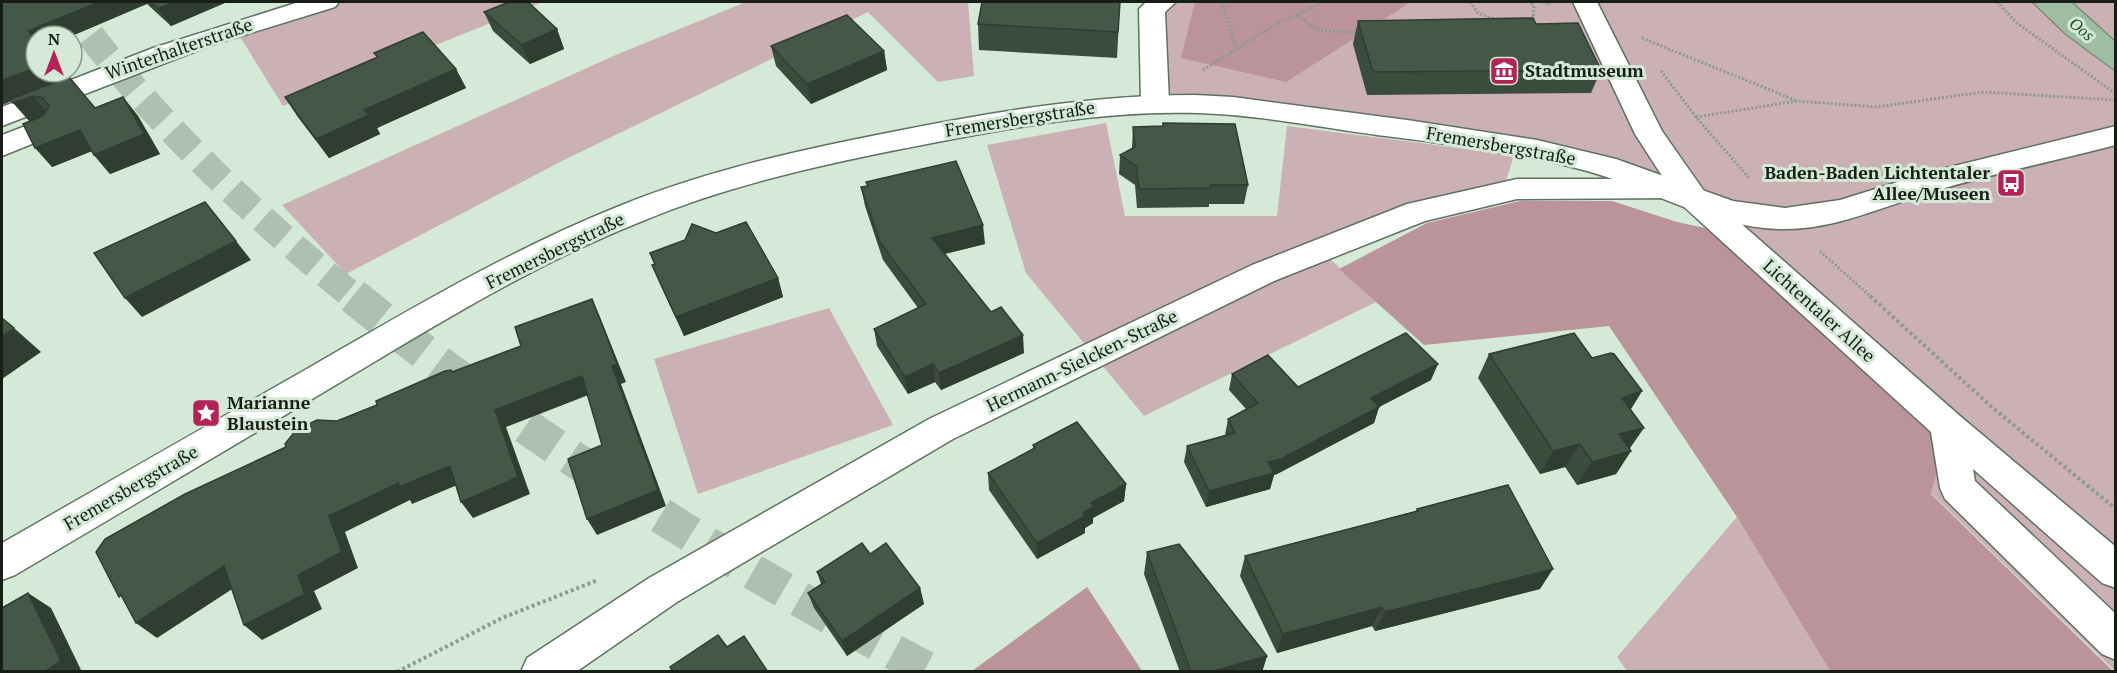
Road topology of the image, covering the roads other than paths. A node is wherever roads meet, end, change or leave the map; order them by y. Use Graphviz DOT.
graph roads {
  1 [pos="326,2"];
  2 [pos="1163,2"];
  3 [pos="1585,2"];
  4 [pos="1155,102"];
  5 [pos="2,117"];
  6 [pos="49,126"];
  7 [pos="2115,135"];
  8 [pos="2,146"];
  9 [pos="1682,194"];
  10 [pos="1948,426"];
  11 [pos="2,563"];
  12 [pos="2115,571"];
  13 [pos="2115,641"];
  14 [pos="541,672"];
  1 -- 5 [label="main road, Winterhalterstraße"];
  2 -- 4 [label="main road"];
  3 -- 9 [label="main road, Lichtentaler Allee"];
  4 -- 9 [label="main road, Fremersbergstraße"];
  4 -- 11 [label="main road, Fremersbergstraße"];
  6 -- 8 [label="main road"];
  7 -- 9 [label="main road, Fremersbergstraße"];
  9 -- 10 [label="main road, Lichtentaler Allee"];
  9 -- 14 [label="main road, Hermann-Sielcken-Straße"];
  10 -- 12 [label="main road, Lichtentaler Allee"];
  10 -- 13 [label="main road"];
}
